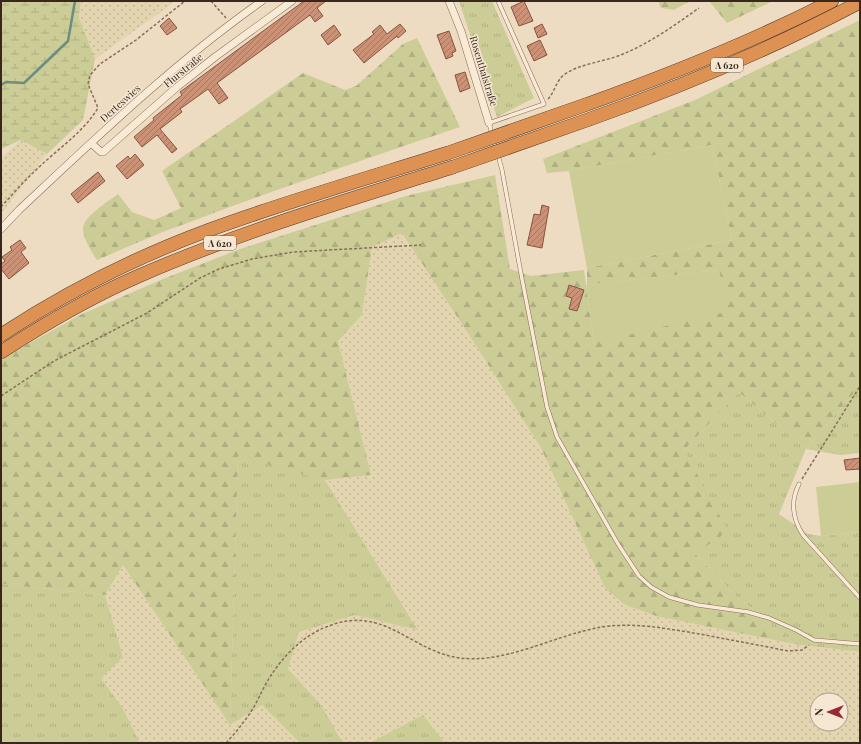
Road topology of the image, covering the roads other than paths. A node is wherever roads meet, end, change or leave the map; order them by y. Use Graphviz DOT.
graph roads {
  1 [pos="262,1"];
  2 [pos="292,1"];
  3 [pos="449,1"];
  4 [pos="498,1"];
  5 [pos="832,1"];
  6 [pos="860,2"];
  7 [pos="489,123"];
  8 [pos="91,143"];
  9 [pos="1,229"];
  10 [pos="1,335"];
  11 [pos="1,352"];
  12 [pos="799,484"];
  13 [pos="860,598"];
  14 [pos="860,644"];
  1 -- 8 [label="street, Derteswies"];
  2 -- 8 [label="street, Flurstraße"];
  3 -- 7 [label="street, Rosenthalstraße"];
  4 -- 7 [label="lane, Rosenthalstraße"];
  5 -- 10 [label="highway, A 620, bridge"];
  6 -- 11 [label="highway, A 620, bridge"];
  7 -- 14 [label="lane"];
  8 -- 9 [label="street, Derteswies"];
  12 -- 13 [label="lane"];
}
